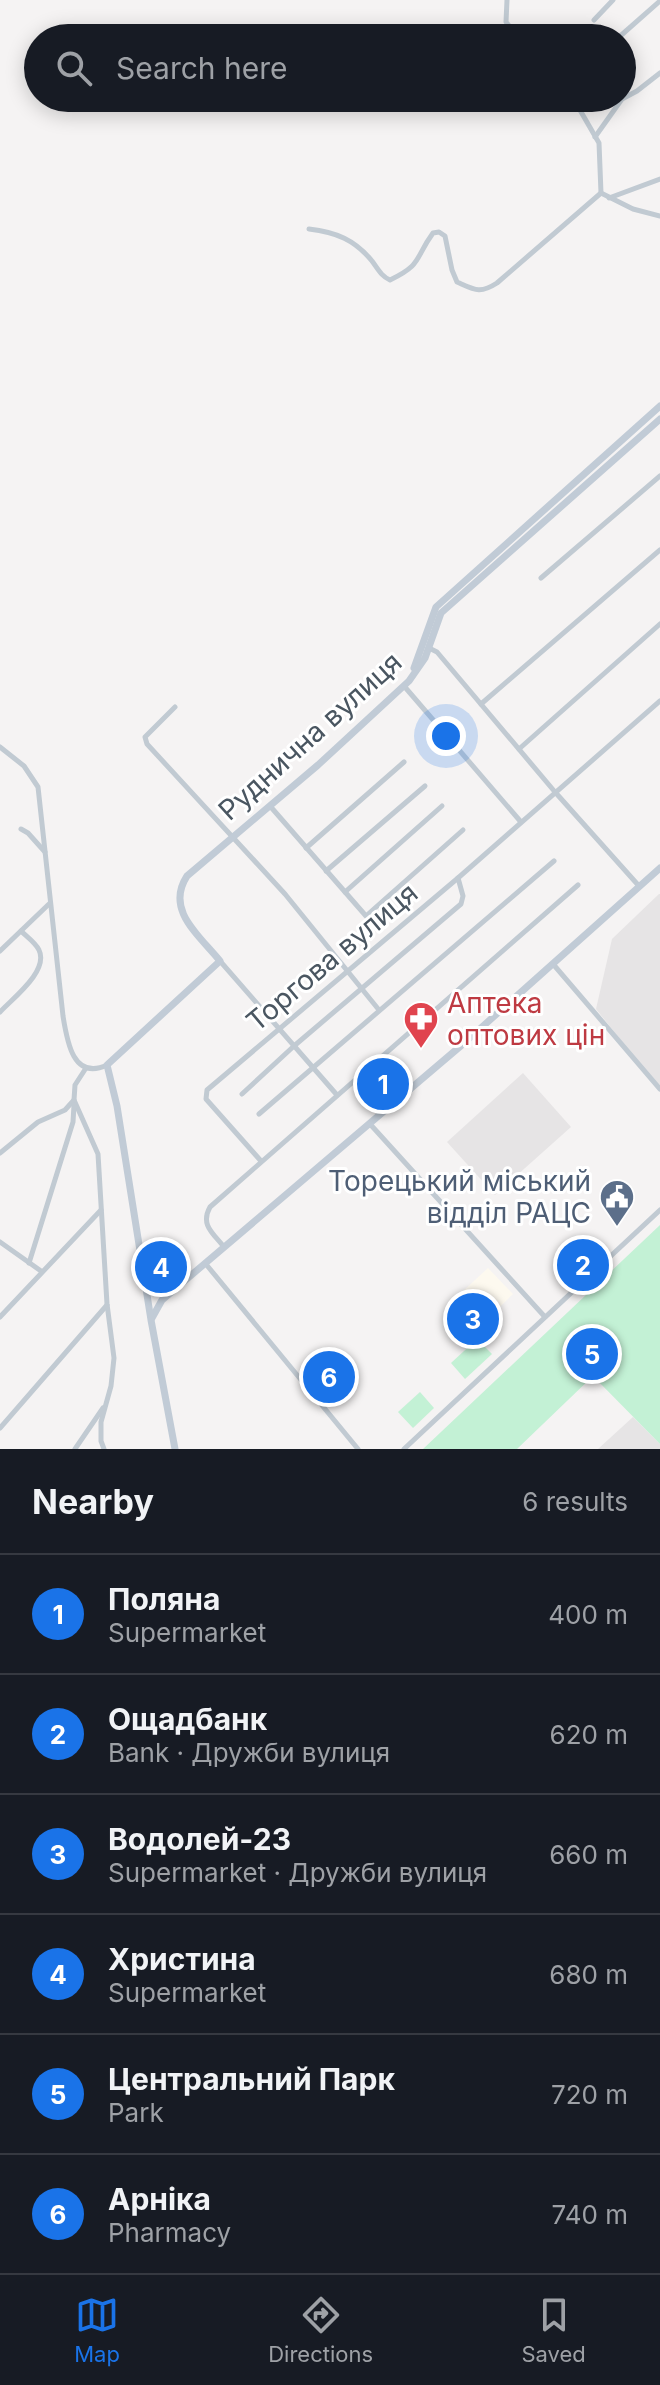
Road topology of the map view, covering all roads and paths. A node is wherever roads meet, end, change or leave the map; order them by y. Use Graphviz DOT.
graph roads {
  1 [pos="507,0"];
  2 [pos="613,0"];
  3 [pos="660,1"];
  4 [pos="594,20"];
  5 [pos="508,24"];
  6 [pos="634,24"];
  7 [pos="660,73"];
  8 [pos="636,92"];
  9 [pos="581,112"];
  10 [pos="613,112"];
  11 [pos="595,137"];
  12 [pos="660,179"];
  13 [pos="601,193"];
  14 [pos="609,198"];
  15 [pos="660,216"];
  16 [pos="309,229"];
  17 [pos="660,406"];
  18 [pos="660,419"];
  19 [pos="660,476"];
  20 [pos="660,550"];
  21 [pos="541,578"];
  22 [pos="660,624"];
  23 [pos="429,648"];
  24 [pos="406,683"];
  25 [pos="660,701"];
  26 [pos="481,704"];
  27 [pos="175,707"];
  28 [pos="0,747"];
  29 [pos="519,749"];
  30 [pos="404,762"];
  31 [pos="425,786"];
  32 [pos="555,792"];
  33 [pos="269,806"];
  34 [pos="442,806"];
  35 [pos="521,822"];
  36 [pos="21,829"];
  37 [pos="463,830"];
  38 [pos="233,836"];
  39 [pos="306,848"];
  40 [pos="45,853"];
  41 [pos="554,861"];
  42 [pos="660,868"];
  43 [pos="326,871"];
  44 [pos="458,878"];
  45 [pos="578,885"];
  46 [pos="639,886"];
  47 [pos="345,892"];
  48 [pos="50,904"];
  49 [pos="21,931"];
  50 [pos="0,951"];
  51 [pos="220,961"];
  52 [pos="553,963"];
  53 [pos="348,970"];
  54 [pos="362,989"];
  55 [pos="379,1010"];
  56 [pos="0,1012"];
  57 [pos="279,1028"];
  58 [pos="294,1046"];
  59 [pos="107,1065"];
  60 [pos="313,1067"];
  61 [pos="86,1068"];
  62 [pos="660,1089"];
  63 [pos="242,1094"];
  64 [pos="337,1095"];
  65 [pos="74,1100"];
  66 [pos="259,1114"];
  67 [pos="370,1124"];
  68 [pos="0,1153"];
  69 [pos="261,1161"];
  70 [pos="102,1209"];
  71 [pos="660,1210"];
  72 [pos="0,1242"];
  73 [pos="224,1247"];
  74 [pos="29,1263"];
  75 [pos="205,1263"];
  76 [pos="41,1271"];
  77 [pos="107,1304"];
  78 [pos="0,1317"];
  79 [pos="545,1317"];
  80 [pos="151,1320"];
  81 [pos="106,1404"];
  82 [pos="0,1428"];
  83 [pos="75,1449"];
  84 [pos="104,1449"];
  85 [pos="175,1449"];
  86 [pos="358,1449"];
  87 [pos="404,1449"];
  1 -- 5 [label="street"];
  2 -- 4 [label="street"];
  3 -- 6 [label="street"];
  7 -- 8 [label="street"];
  9 -- 11 [label="street"];
  10 -- 11 [label="street"];
  11 -- 13 [label="street"];
  12 -- 14 [label="street"];
  13 -- 14 [label="street"];
  13 -- 16 [label="street"];
  14 -- 15 [label="street"];
  17 -- 24 [label="main road"];
  18 -- 23 [label="main road, Руднична вулиця"];
  19 -- 21 [label="street"];
  20 -- 26 [label="street"];
  22 -- 29 [label="street"];
  23 -- 24 [label="main road, Руднична вулиця"];
  23 -- 26 [label="street"];
  24 -- 33 [label="main road, Руднична вулиця"];
  24 -- 35 [label="street"];
  25 -- 32 [label="street, Торгова вулиця"];
  26 -- 29 [label="street"];
  27 -- 38 [label="street"];
  28 -- 40 [label="street"];
  29 -- 32 [label="street"];
  30 -- 39 [label="street"];
  31 -- 43 [label="street"];
  32 -- 35 [label="street, Торгова вулиця"];
  32 -- 46 [label="street"];
  33 -- 38 [label="main road, Руднична вулиця"];
  33 -- 39 [label="street"];
  34 -- 47 [label="street"];
  35 -- 44 [label="street, Торгова вулиця"];
  36 -- 40 [label="street"];
  37 -- 47 [label="street"];
  38 -- 51 [label="main road, Руднична вулиця"];
  38 -- 53 [label="street"];
  39 -- 43 [label="street"];
  40 -- 48 [label="street"];
  41 -- 55 [label="street"];
  42 -- 46 [label="main road"];
  43 -- 47 [label="street"];
  44 -- 53 [label="street, Торгова вулиця"];
  44 -- 54 [label="street"];
  45 -- 64 [label="street"];
  46 -- 52 [label="main road"];
  48 -- 49 [label="street"];
  48 -- 61 [label="street"];
  49 -- 50 [label="street"];
  49 -- 56 [label="street"];
  51 -- 57 [label="street, Руднична вулиця"];
  51 -- 59 [label="main road"];
  52 -- 62 [label="street"];
  52 -- 67 [label="main road"];
  53 -- 54 [label="street"];
  53 -- 57 [label="street, Торгова вулиця"];
  54 -- 55 [label="street"];
  54 -- 58 [label="street"];
  55 -- 60 [label="street"];
  57 -- 58 [label="street, Руднична вулиця"];
  57 -- 69 [label="street, Торгова вулиця"];
  58 -- 60 [label="street, Руднична вулиця"];
  58 -- 63 [label="street"];
  59 -- 61 [label="street"];
  59 -- 80 [label="main road"];
  60 -- 64 [label="street, Руднична вулиця"];
  60 -- 66 [label="street"];
  61 -- 65 [label="street"];
  64 -- 69 [label="street"];
  65 -- 68 [label="street"];
  65 -- 70 [label="street"];
  65 -- 74 [label="street"];
  67 -- 73 [label="main road"];
  67 -- 79 [label="street"];
  69 -- 73 [label="street"];
  70 -- 76 [label="street"];
  70 -- 77 [label="street"];
  71 -- 79 [label="street"];
  72 -- 74 [label="street"];
  73 -- 75 [label="main road"];
  74 -- 76 [label="street"];
  75 -- 80 [label="main road"];
  75 -- 86 [label="street"];
  76 -- 78 [label="street"];
  77 -- 81 [label="street"];
  77 -- 82 [label="street"];
  79 -- 87 [label="street"];
  80 -- 85 [label="main road"];
  81 -- 83 [label="street"];
  81 -- 84 [label="street"];
}
